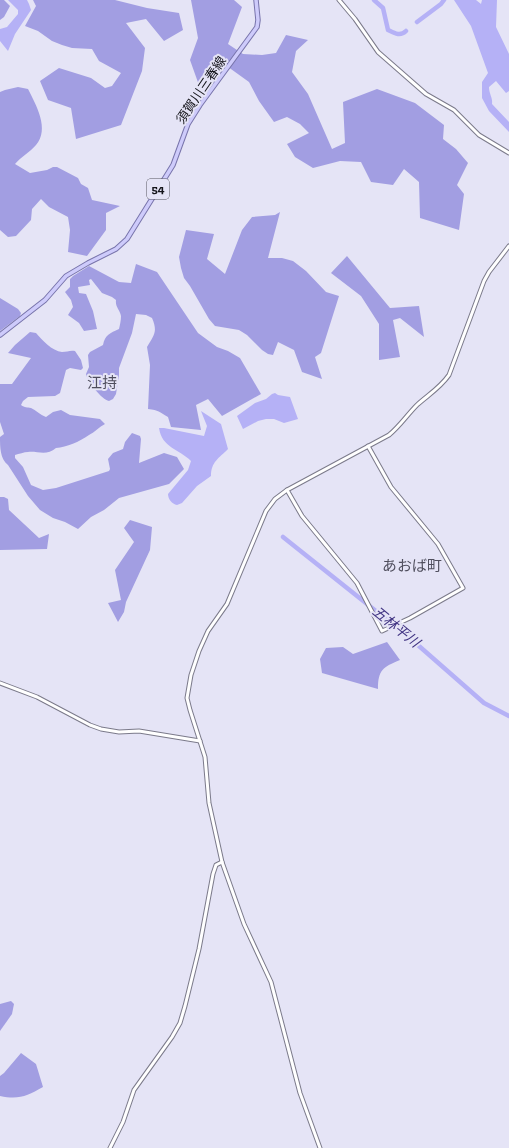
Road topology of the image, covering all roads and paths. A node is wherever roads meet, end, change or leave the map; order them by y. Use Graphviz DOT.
graph roads {
  1 [pos="256,0"];
  2 [pos="339,0"];
  3 [pos="509,153"];
  4 [pos="509,246"];
  5 [pos="0,335"];
  6 [pos="368,446"];
  7 [pos="287,490"];
  8 [pos="0,683"];
  9 [pos="200,740"];
  10 [pos="222,862"];
  11 [pos="110,1148"];
  12 [pos="320,1148"];
  1 -- 5 [label="main road, 須賀川三春線 / 54"];
  2 -- 3 [label="street"];
  4 -- 6 [label="street"];
  6 -- 7 [label="street"];
  6 -- 7 [label="street"];
  7 -- 9 [label="street"];
  8 -- 9 [label="street"];
  9 -- 10 [label="street"];
  10 -- 11 [label="street"];
  10 -- 12 [label="street"];
}
